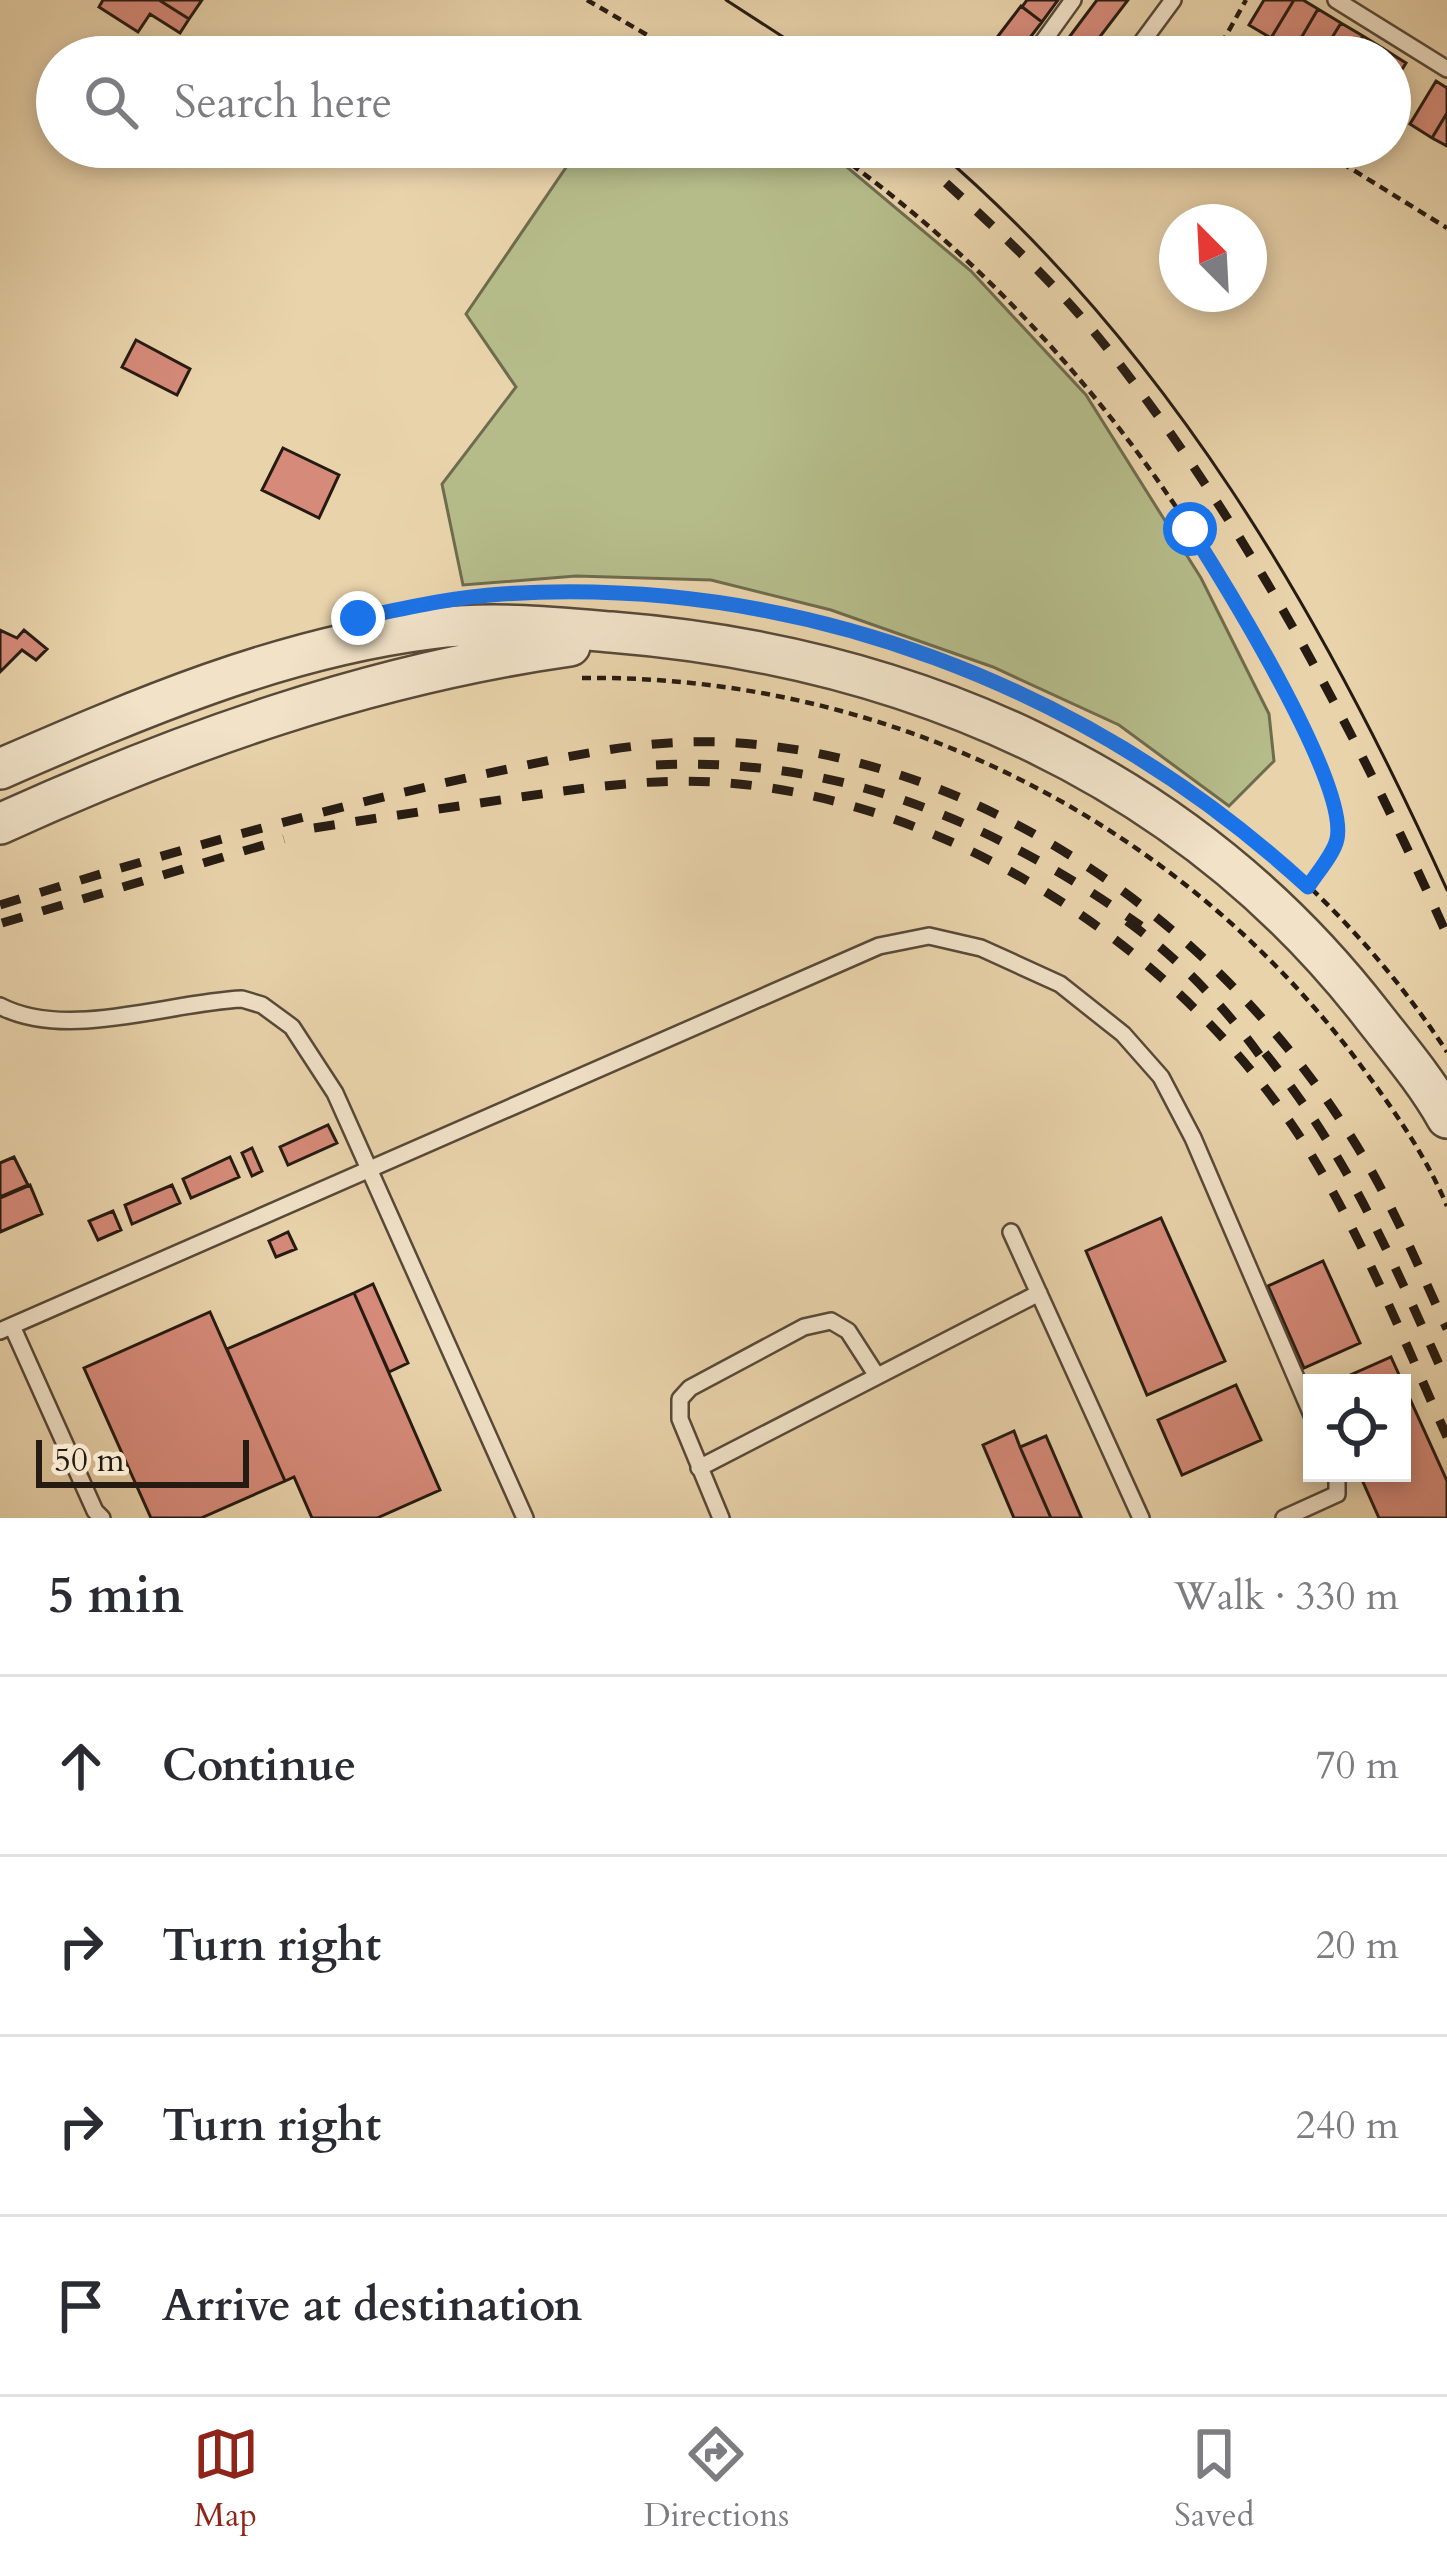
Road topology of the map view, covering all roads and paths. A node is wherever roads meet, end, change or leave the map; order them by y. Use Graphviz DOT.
graph roads {
  1 [pos="587,0"];
  2 [pos="1073,0"];
  3 [pos="1173,0"];
  4 [pos="1246,0"];
  5 [pos="1336,0"];
  6 [pos="649,36"];
  7 [pos="1047,36"];
  8 [pos="1146,36"];
  9 [pos="1226,36"];
  10 [pos="1394,36"];
  11 [pos="1411,47"];
  12 [pos="1447,69"];
  13 [pos="854,168"];
  14 [pos="1350,168"];
  15 [pos="1447,228"];
  16 [pos="579,593"];
  17 [pos="646,635"];
  18 [pos="563,679"];
  19 [pos="0,769"];
  20 [pos="0,824"];
  21 [pos="1308,887"];
  22 [pos="0,1006"];
  23 [pos="1447,1052"];
  24 [pos="1447,1118"];
  25 [pos="369,1170"];
  26 [pos="1447,1206"];
  27 [pos="1011,1232"];
  28 [pos="1039,1293"];
  29 [pos="6,1328"];
  30 [pos="877,1376"];
  31 [pos="1303,1394"];
  32 [pos="699,1468"];
  33 [pos="1337,1482"];
  34 [pos="102,1518"];
  35 [pos="524,1518"];
  36 [pos="721,1518"];
  37 [pos="1142,1518"];
  38 [pos="1284,1518"];
  1 -- 6 [label="path"];
  2 -- 7 [label="lane"];
  3 -- 8 [label="lane"];
  4 -- 9 [label="path"];
  5 -- 10 [label="lane"];
  11 -- 12 [label="lane"];
  13 -- 21 [label="path"];
  14 -- 15 [label="path"];
  16 -- 21 [label="path"];
  17 -- 19 [label="street"];
  17 -- 20 [label="street"];
  17 -- 24 [label="street"];
  18 -- 26 [label="path"];
  21 -- 23 [label="path"];
  22 -- 25 [label="lane"];
  25 -- 29 [label="lane"];
  25 -- 31 [label="lane"];
  25 -- 35 [label="lane"];
  27 -- 28 [label="lane"];
  28 -- 30 [label="lane"];
  28 -- 37 [label="lane"];
  29 -- 34 [label="lane"];
  30 -- 32 [label="lane"];
  30 -- 32 [label="lane"];
  32 -- 36 [label="lane"];
  33 -- 38 [label="lane"];
}
